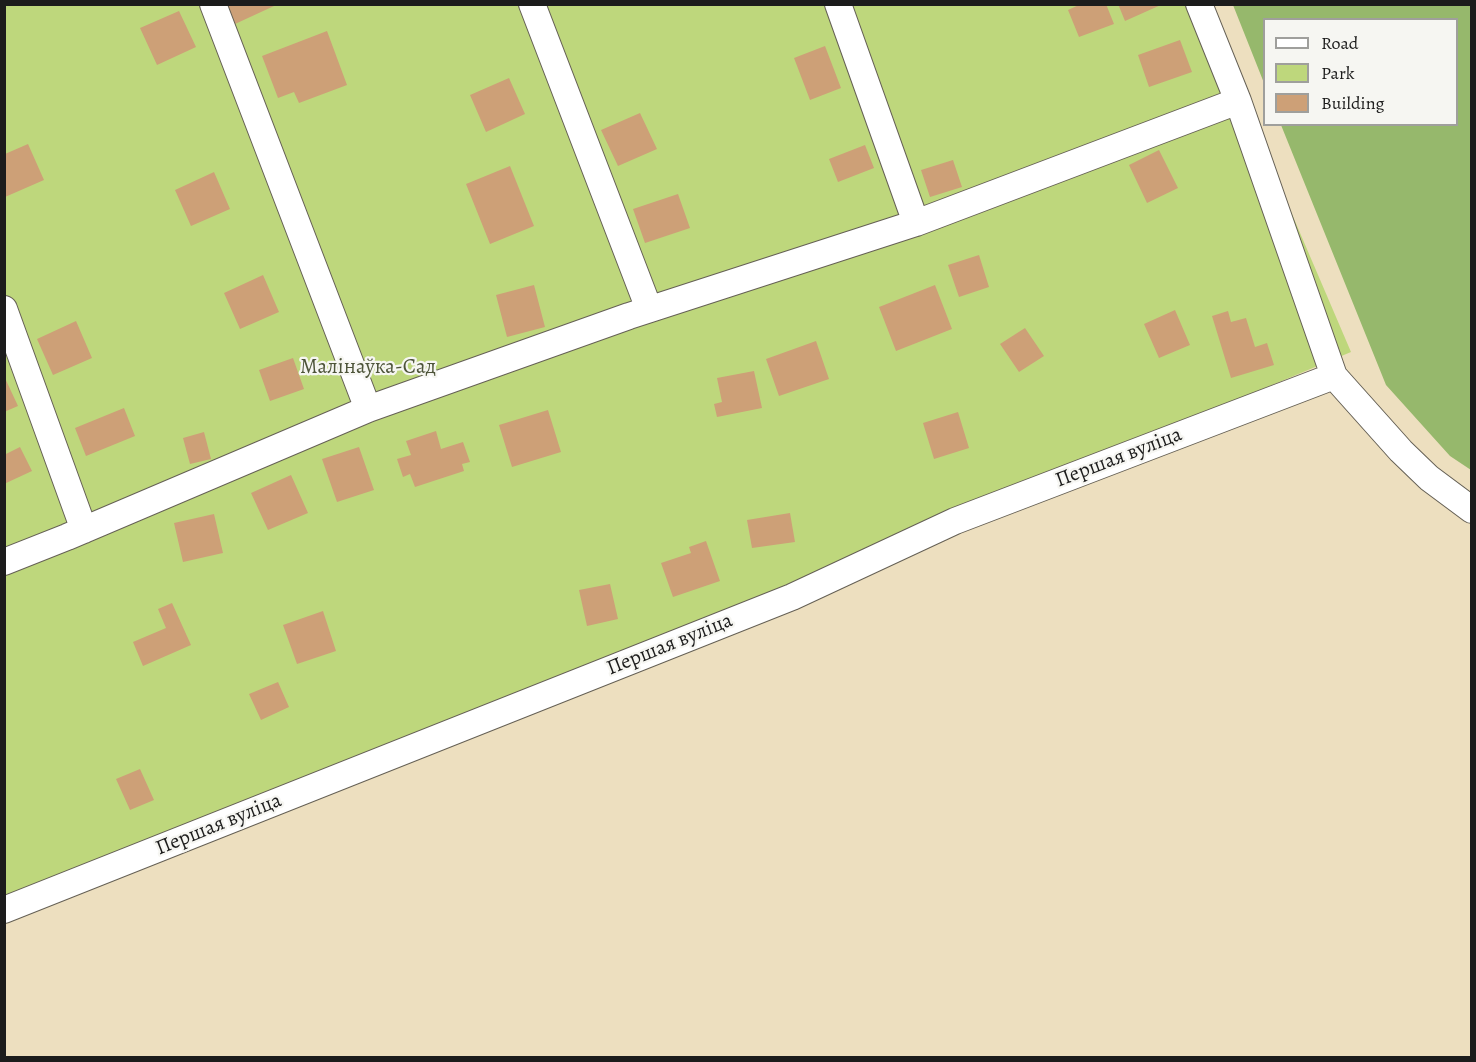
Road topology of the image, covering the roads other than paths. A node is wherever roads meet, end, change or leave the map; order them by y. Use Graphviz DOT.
graph roads {
  1 [pos="213,4"];
  2 [pos="532,4"];
  3 [pos="838,4"];
  4 [pos="1199,4"];
  5 [pos="1238,101"];
  6 [pos="915,223"];
  7 [pos="4,309"];
  8 [pos="649,309"];
  9 [pos="1334,376"];
  10 [pos="368,409"];
  11 [pos="1472,510"];
  12 [pos="84,530"];
  13 [pos="4,562"];
  14 [pos="4,910"];
  1 -- 10 [label="street"];
  2 -- 8 [label="street"];
  3 -- 6 [label="street"];
  4 -- 5 [label="street"];
  5 -- 6 [label="street"];
  5 -- 9 [label="street"];
  6 -- 8 [label="street"];
  7 -- 12 [label="street"];
  8 -- 10 [label="street"];
  9 -- 11 [label="street"];
  9 -- 14 [label="street, Першая вуліца"];
  10 -- 12 [label="street"];
  12 -- 13 [label="street"];
}
